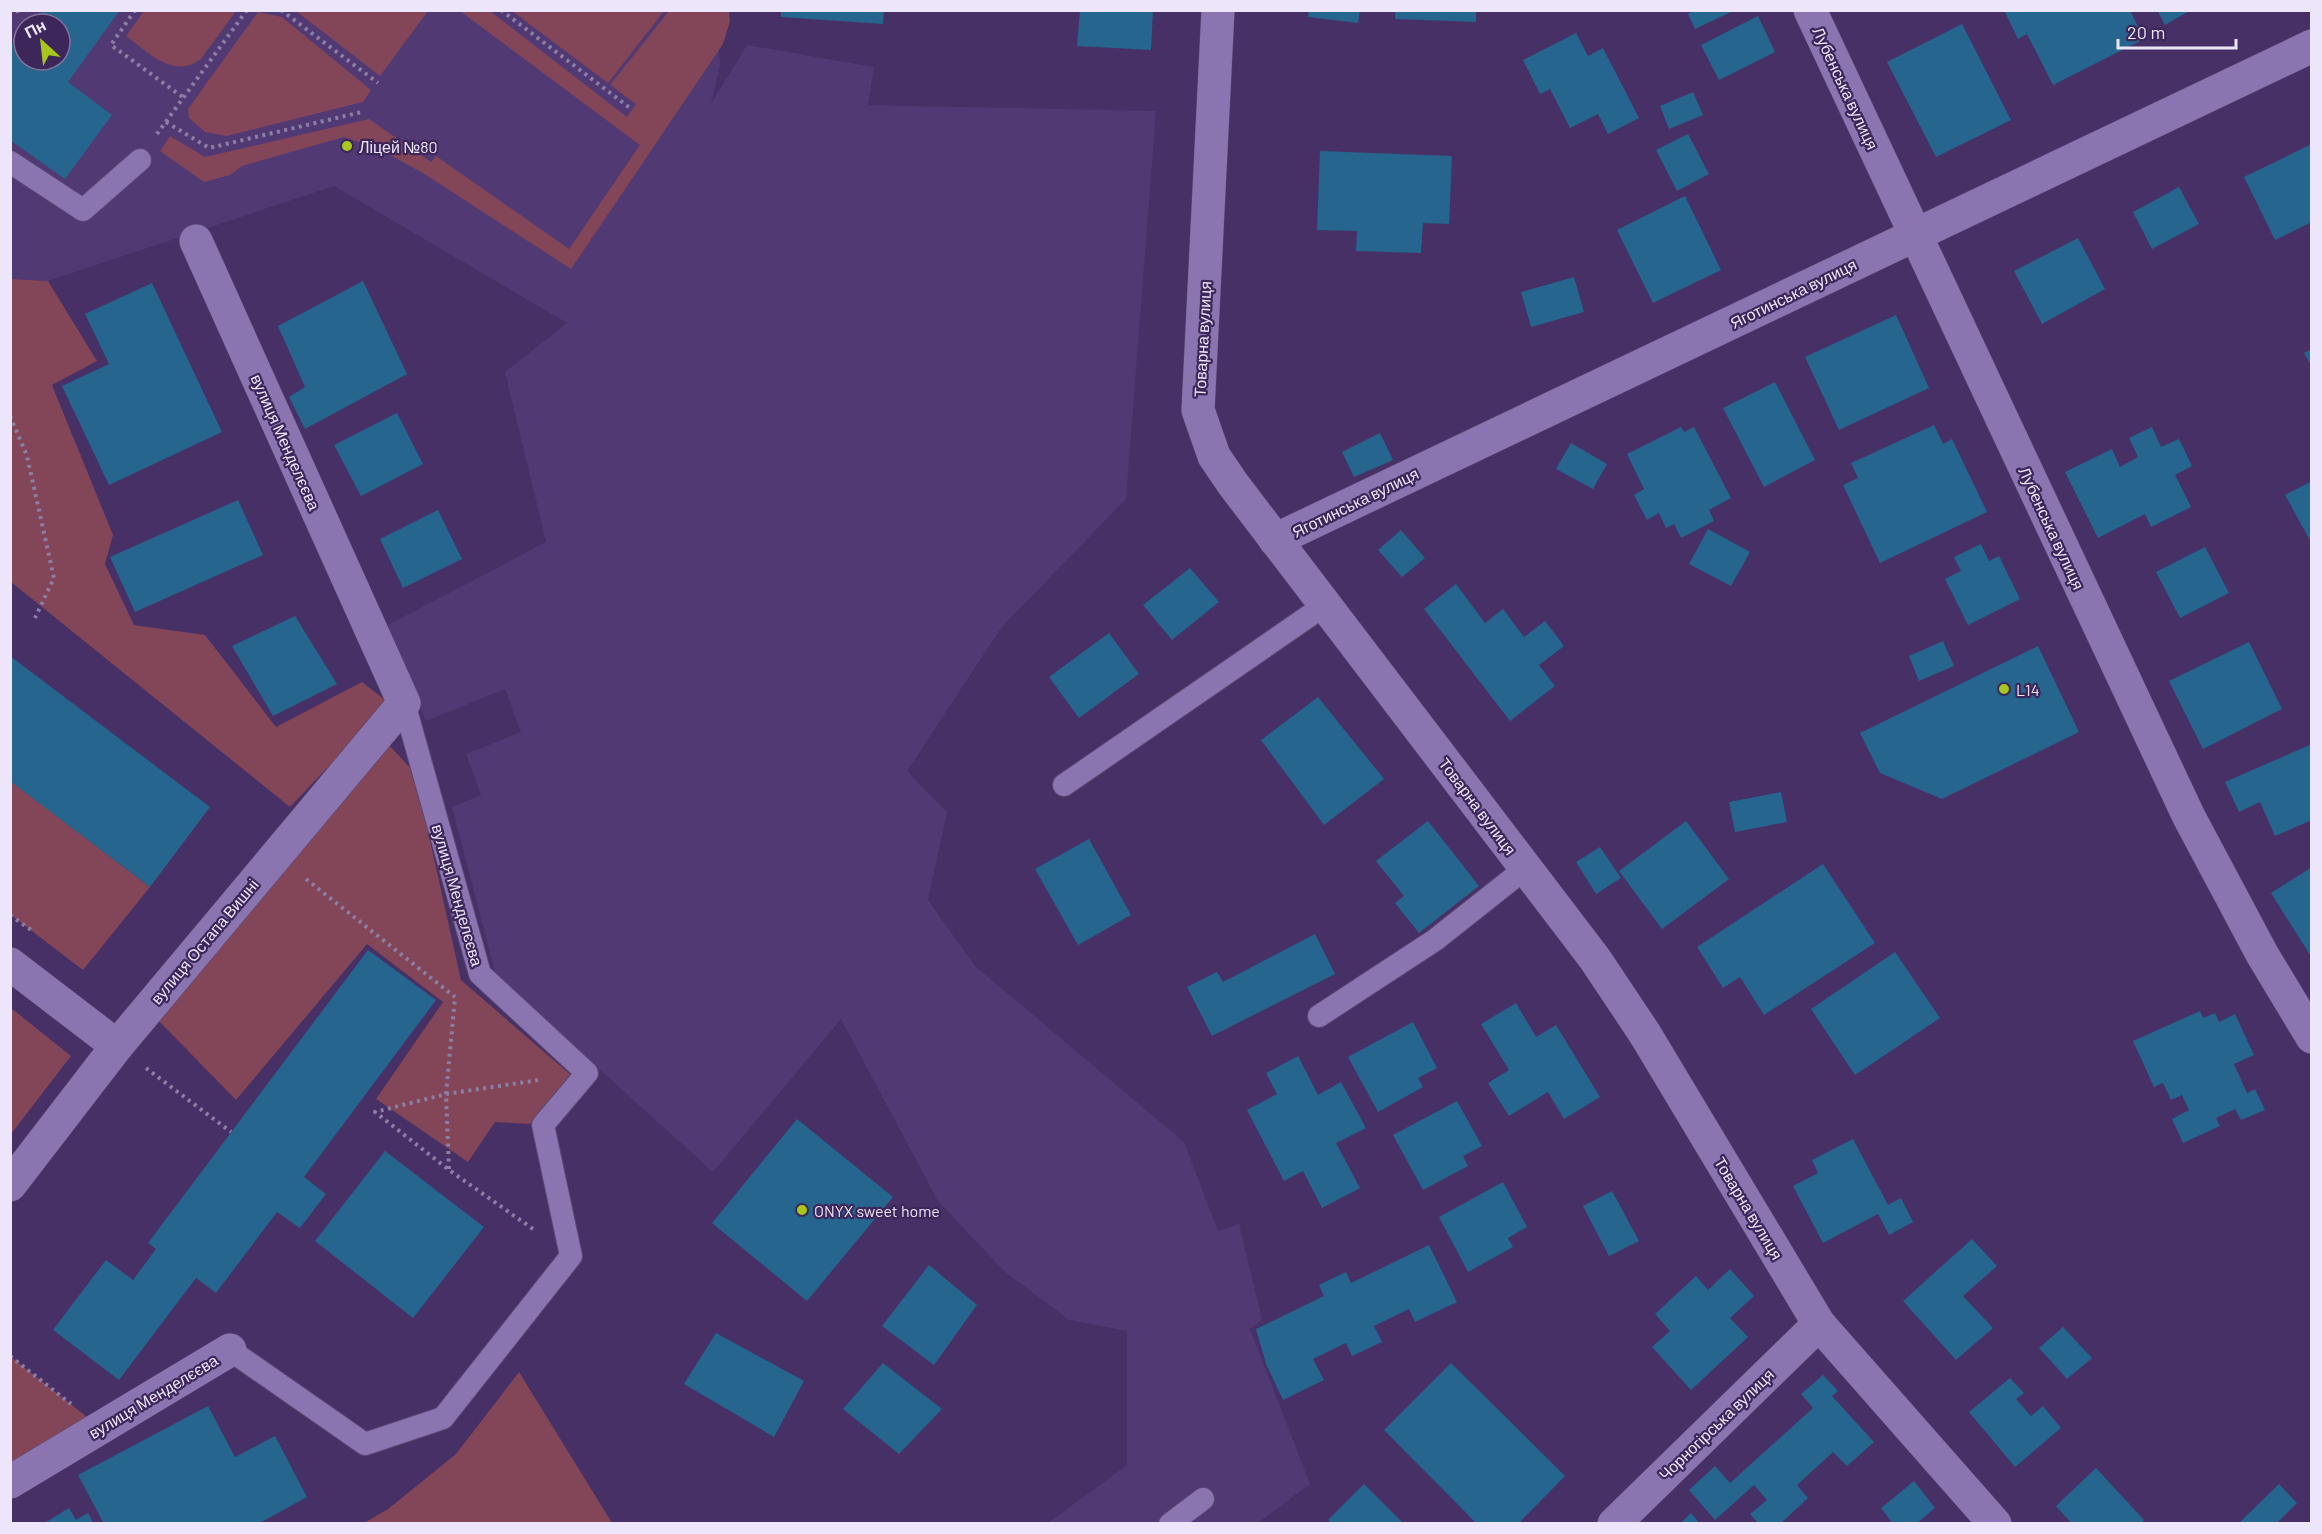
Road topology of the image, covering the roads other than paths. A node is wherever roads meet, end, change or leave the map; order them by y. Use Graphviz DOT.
graph roads {
  1 [pos="1218,10"];
  2 [pos="1810,10"];
  3 [pos="2312,46"];
  4 [pos="140,160"];
  5 [pos="10,162"];
  6 [pos="1915,234"];
  7 [pos="196,241"];
  8 [pos="1275,540"];
  9 [pos="1325,605"];
  10 [pos="404,703"];
  11 [pos="1064,785"];
  12 [pos="1526,868"];
  13 [pos="10,964"];
  14 [pos="1319,1016"];
  15 [pos="2312,1036"];
  16 [pos="117,1046"];
  17 [pos="10,1185"];
  18 [pos="1819,1324"];
  19 [pos="230,1350"];
  20 [pos="10,1482"];
  21 [pos="1203,1499"];
  22 [pos="1170,1524"];
  23 [pos="1614,1524"];
  24 [pos="1995,1524"];
  1 -- 8 [label="street, Товарна вулиця"];
  2 -- 6 [label="street, Лубенська вулиця"];
  3 -- 6 [label="street, Яготинська вулиця"];
  4 -- 5 [label="lane"];
  6 -- 8 [label="street, Яготинська вулиця"];
  6 -- 15 [label="street, Лубенська вулиця"];
  7 -- 10 [label="street, вулиця Менделєєва"];
  8 -- 9 [label="street, Товарна вулиця"];
  9 -- 11 [label="lane"];
  9 -- 12 [label="street, Товарна вулиця"];
  10 -- 16 [label="street, вулиця Остапа Вишні"];
  10 -- 19 [label="lane, вулиця Менделєєва"];
  12 -- 14 [label="lane"];
  12 -- 18 [label="street, Товарна вулиця"];
  13 -- 16 [label="street"];
  16 -- 17 [label="street, вулиця Остапа Вишні"];
  18 -- 23 [label="street, Чорногірська вулиця"];
  18 -- 24 [label="street, Товарна вулиця"];
  19 -- 20 [label="street, вулиця Менделєєва"];
  21 -- 22 [label="lane"];
}
